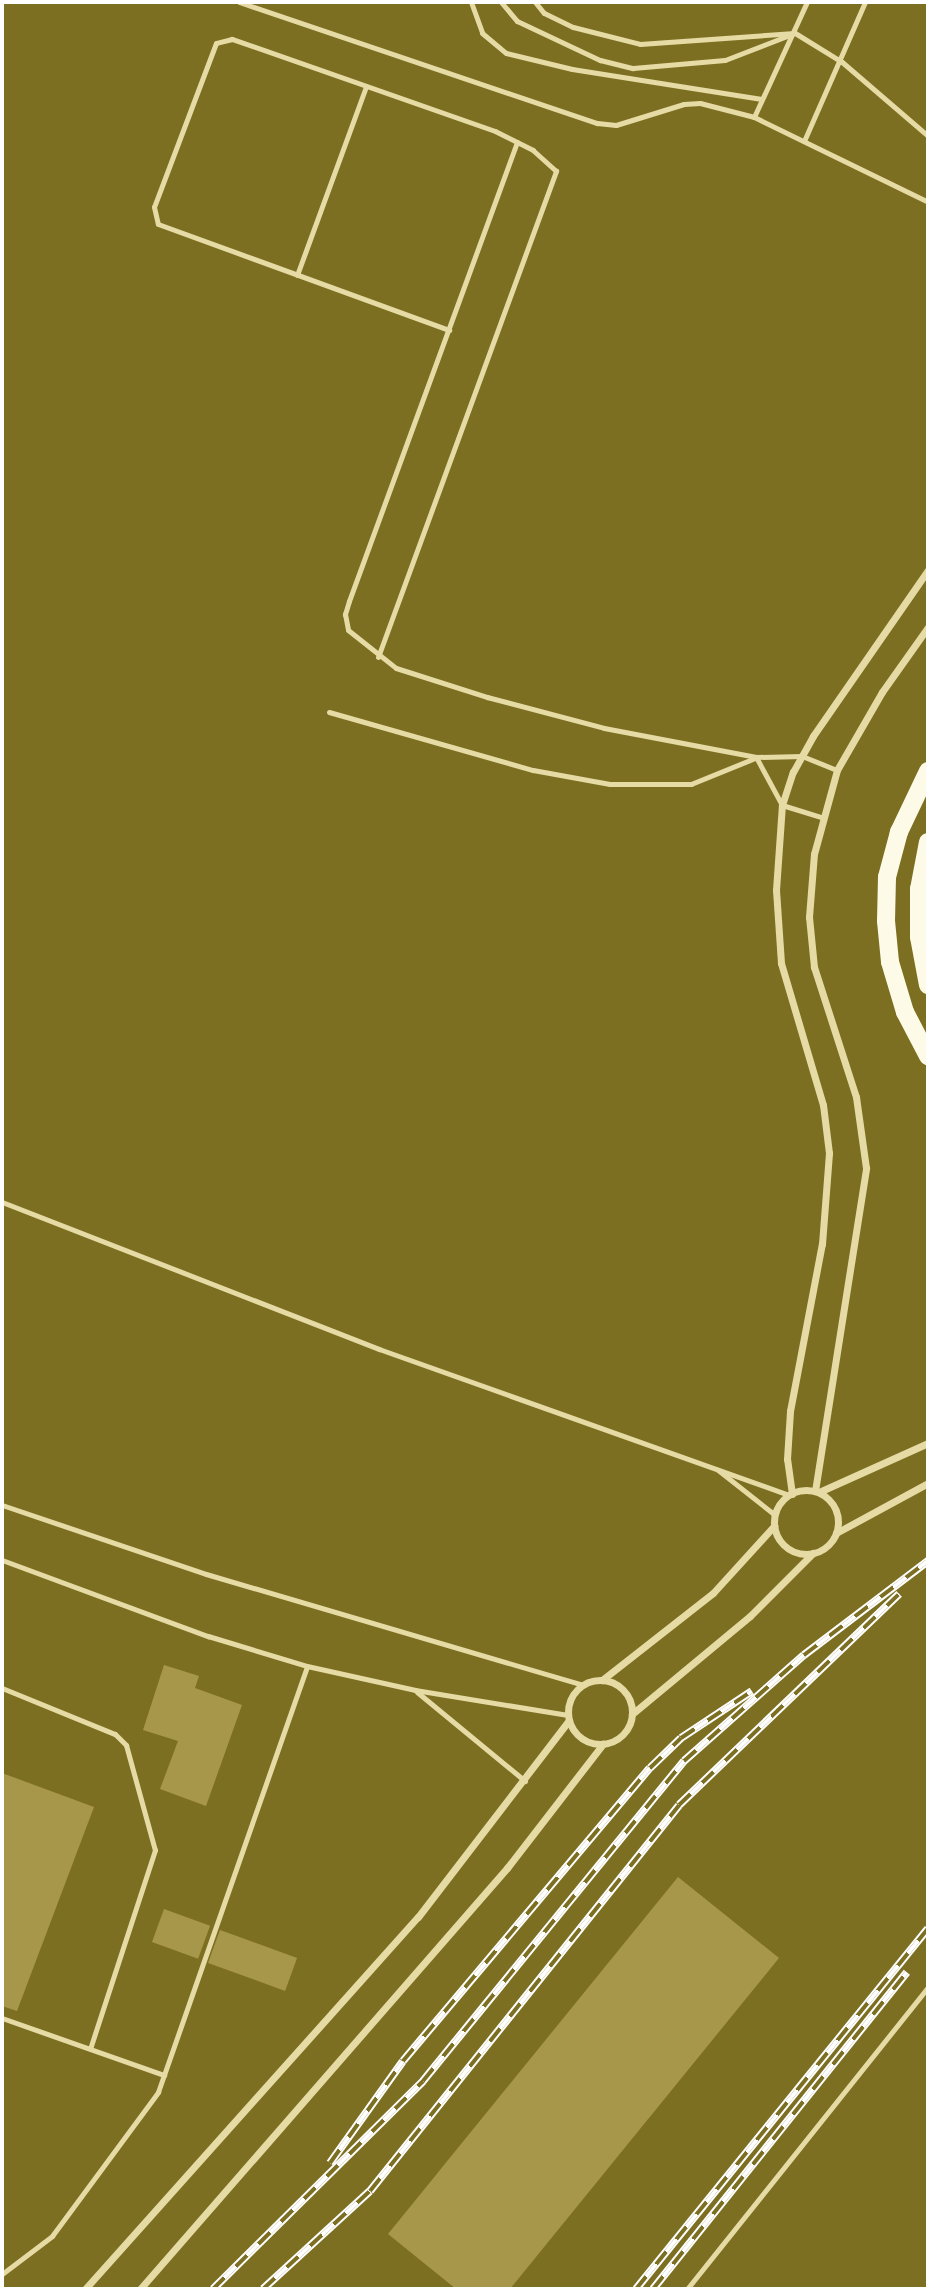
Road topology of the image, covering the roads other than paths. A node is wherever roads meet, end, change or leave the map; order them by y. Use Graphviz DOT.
graph roads {
  1 [pos="239,2"];
  2 [pos="471,2"];
  3 [pos="501,2"];
  4 [pos="535,2"];
  5 [pos="807,2"];
  6 [pos="865,2"];
  7 [pos="795,33"];
  8 [pos="842,62"];
  9 [pos="366,86"];
  10 [pos="762,99"];
  11 [pos="754,117"];
  12 [pos="928,136"];
  13 [pos="804,141"];
  14 [pos="517,142"];
  15 [pos="928,202"];
  16 [pos="297,275"];
  17 [pos="449,330"];
  18 [pos="928,570"];
  19 [pos="928,628"];
  20 [pos="378,657"];
  21 [pos="329,712"];
  22 [pos="802,756"];
  23 [pos="757,757"];
  24 [pos="837,770"];
  25 [pos="928,771"];
  26 [pos="782,805"];
  27 [pos="821,817"];
  28 [pos="928,842"];
  29 [pos="928,985"];
  30 [pos="928,1056"];
  31 [pos="2,1202"];
  32 [pos="928,1443"];
  33 [pos="713,1466"];
  34 [pos="928,1483"];
  35 [pos="817,1492"];
  36 [pos="790,1494"];
  37 [pos="2,1505"];
  38 [pos="775,1515"];
  39 [pos="774,1527"];
  40 [pos="836,1533"];
  41 [pos="813,1553"];
  42 [pos="2,1560"];
  43 [pos="307,1666"];
  44 [pos="602,1680"];
  45 [pos="583,1685"];
  46 [pos="2,1688"];
  47 [pos="415,1690"];
  48 [pos="632,1714"];
  49 [pos="568,1718"];
  50 [pos="603,1744"];
  51 [pos="525,1781"];
  52 [pos="928,1987"];
  53 [pos="2,2018"];
  54 [pos="90,2049"];
  55 [pos="164,2075"];
  56 [pos="2,2274"];
  57 [pos="85,2289"];
  58 [pos="140,2289"];
  59 [pos="687,2289"];
  1 -- 11 [label="lane"];
  2 -- 10 [label="lane"];
  3 -- 7 [label="lane"];
  4 -- 7 [label="lane"];
  5 -- 7 [label="lane"];
  6 -- 8 [label="lane"];
  7 -- 8 [label="lane"];
  7 -- 10 [label="lane"];
  8 -- 12 [label="lane"];
  8 -- 13 [label="lane"];
  9 -- 14 [label="lane"];
  9 -- 16 [label="lane"];
  9 -- 16 [label="lane"];
  10 -- 11 [label="lane"];
  11 -- 13 [label="lane"];
  13 -- 15 [label="lane"];
  14 -- 17 [label="lane"];
  14 -- 20 [label="lane"];
  16 -- 17 [label="lane"];
  17 -- 20 [label="lane"];
  18 -- 22 [label="street"];
  19 -- 24 [label="street"];
  20 -- 23 [label="lane"];
  21 -- 23 [label="lane"];
  22 -- 23 [label="lane"];
  22 -- 24 [label="lane"];
  22 -- 26 [label="street"];
  23 -- 26 [label="lane"];
  24 -- 27 [label="street"];
  25 -- 30 [label="main road"];
  26 -- 27 [label="lane"];
  26 -- 36 [label="street"];
  27 -- 35 [label="street"];
  28 -- 29 [label="main road"];
  31 -- 33 [label="lane"];
  32 -- 35 [label="street"];
  33 -- 36 [label="lane"];
  33 -- 38 [label="lane"];
  34 -- 40 [label="street"];
  35 -- 36 [label="street"];
  35 -- 40 [label="street"];
  36 -- 38 [label="street"];
  37 -- 45 [label="lane"];
  38 -- 39 [label="street"];
  39 -- 41 [label="street"];
  39 -- 44 [label="street"];
  40 -- 41 [label="street"];
  41 -- 48 [label="street"];
  42 -- 43 [label="lane"];
  43 -- 47 [label="lane"];
  43 -- 55 [label="lane"];
  44 -- 45 [label="street"];
  44 -- 48 [label="street"];
  45 -- 49 [label="street"];
  46 -- 54 [label="lane"];
  47 -- 49 [label="lane"];
  47 -- 51 [label="lane"];
  48 -- 50 [label="street"];
  49 -- 50 [label="street"];
  49 -- 51 [label="street"];
  50 -- 58 [label="street"];
  51 -- 57 [label="street"];
  52 -- 59 [label="lane"];
  53 -- 54 [label="lane"];
  54 -- 55 [label="lane"];
  55 -- 56 [label="lane"];
}
